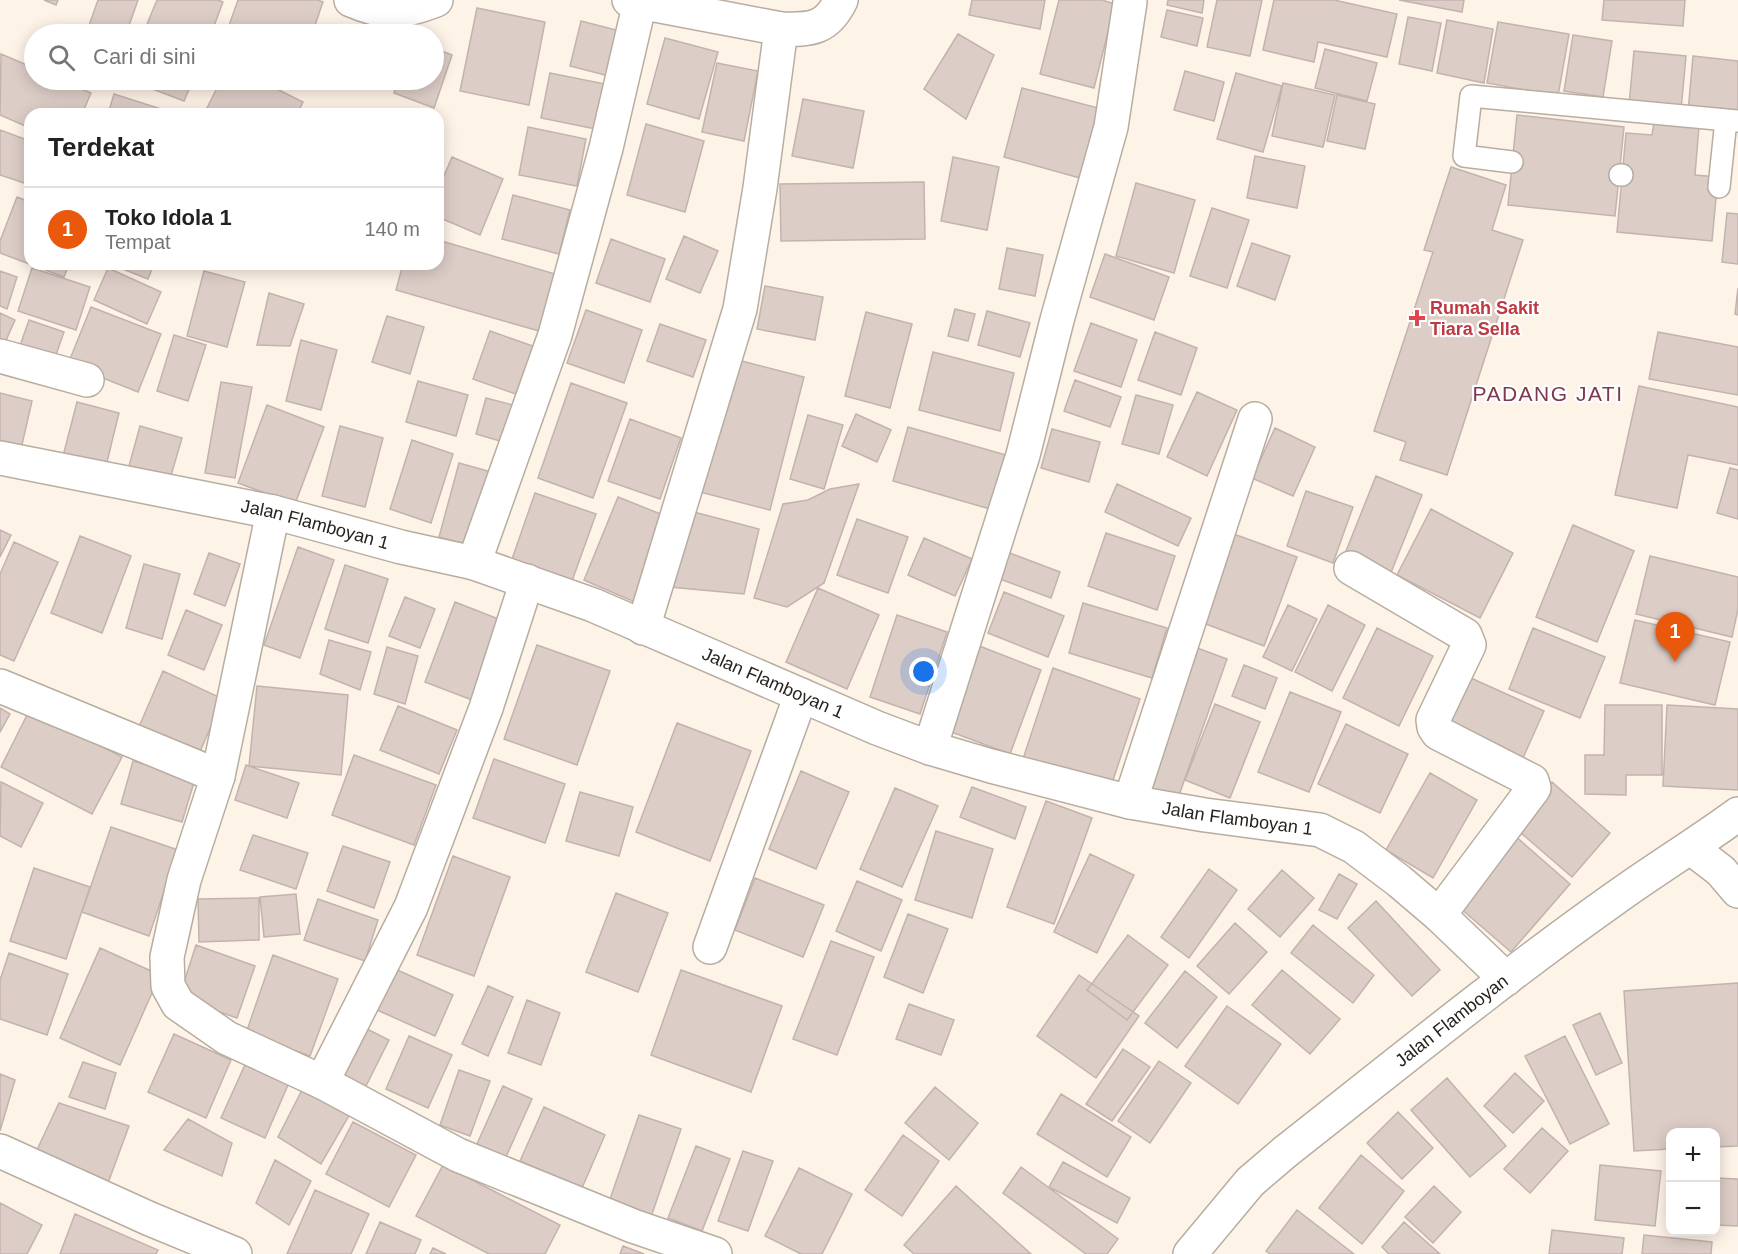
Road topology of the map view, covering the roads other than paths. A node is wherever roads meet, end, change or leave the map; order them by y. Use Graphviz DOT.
graph roads {
  1 [pos="351,0"];
  2 [pos="436,0"];
  3 [pos="841,0"];
  4 [pos="634,1"];
  5 [pos="1130,2"];
  6 [pos="781,29"];
  7 [pos="1732,121"];
  8 [pos="1512,162"];
  9 [pos="1725,187"];
  10 [pos="0,356"];
  11 [pos="87,380"];
  12 [pos="1255,419"];
  13 [pos="0,458"];
  14 [pos="273,512"];
  15 [pos="474,563"];
  16 [pos="1351,568"];
  17 [pos="527,581"];
  18 [pos="643,628"];
  19 [pos="0,686"];
  20 [pos="801,695"];
  21 [pos="930,748"];
  22 [pos="218,776"];
  23 [pos="1130,802"];
  24 [pos="1738,814"];
  25 [pos="1691,848"];
  26 [pos="1738,891"];
  27 [pos="1439,915"];
  28 [pos="710,947"];
  29 [pos="1506,979"];
  30 [pos="322,1082"];
  31 [pos="0,1151"];
  32 [pos="235,1254"];
  33 [pos="715,1254"];
  34 [pos="1190,1254"];
  1 -- 2 [label="street"];
  3 -- 6 [label="street"];
  4 -- 6 [label="street"];
  4 -- 15 [label="street"];
  5 -- 21 [label="street"];
  6 -- 18 [label="street"];
  7 -- 8 [label="lane"];
  7 -- 9 [label="lane"];
  10 -- 11 [label="street"];
  12 -- 23 [label="street"];
  13 -- 14 [label="street, Jalan Flamboyan 1"];
  14 -- 15 [label="street, Jalan Flamboyan 1"];
  14 -- 22 [label="street"];
  15 -- 17 [label="street, Jalan Flamboyan 1"];
  16 -- 27 [label="street"];
  17 -- 18 [label="street, Jalan Flamboyan 1"];
  17 -- 30 [label="street"];
  18 -- 20 [label="street, Jalan Flamboyan 1"];
  19 -- 22 [label="street"];
  20 -- 21 [label="street, Jalan Flamboyan 1"];
  20 -- 28 [label="street"];
  21 -- 23 [label="street, Jalan Flamboyan 1"];
  22 -- 30 [label="street"];
  23 -- 27 [label="street, Jalan Flamboyan 1"];
  24 -- 25 [label="street, Jalan Flamboyan"];
  25 -- 26 [label="street"];
  25 -- 29 [label="street, Jalan Flamboyan"];
  27 -- 29 [label="street, Jalan Flamboyan 1"];
  29 -- 34 [label="street, Jalan Flamboyan"];
  30 -- 33 [label="street"];
  31 -- 32 [label="street"];
}
